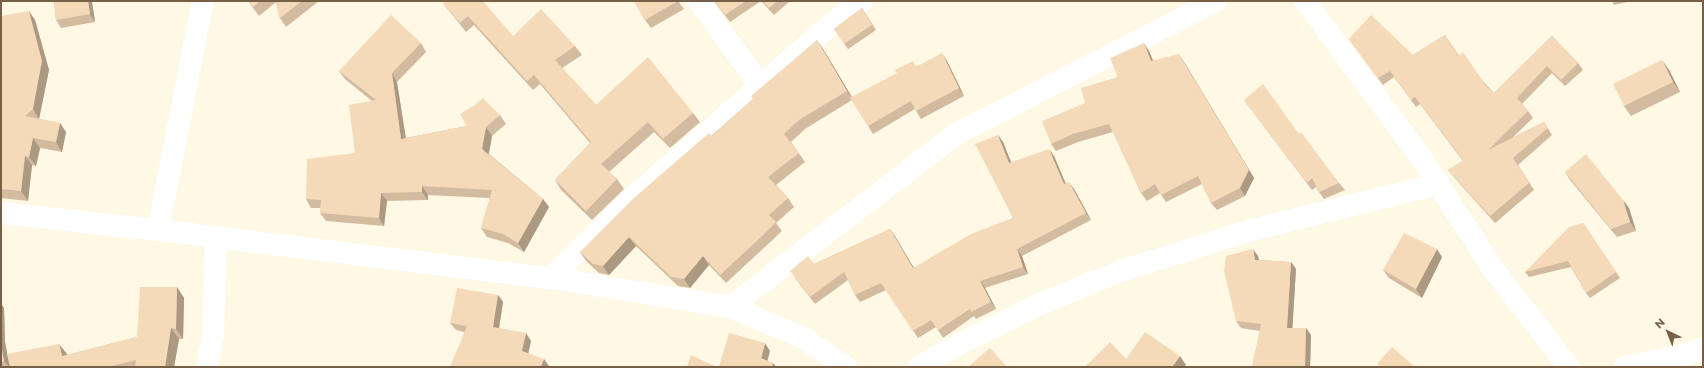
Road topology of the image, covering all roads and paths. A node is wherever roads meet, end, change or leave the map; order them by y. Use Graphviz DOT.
graph roads {
  1 [pos="203,1"];
  2 [pos="699,1"];
  3 [pos="862,1"];
  4 [pos="1216,1"];
  5 [pos="1305,1"];
  6 [pos="760,85"];
  7 [pos="1438,184"];
  8 [pos="1,213"];
  9 [pos="158,230"];
  10 [pos="216,237"];
  11 [pos="551,278"];
  12 [pos="730,307"];
  13 [pos="1703,348"];
  14 [pos="207,367"];
  15 [pos="846,367"];
  16 [pos="919,367"];
  17 [pos="1569,367"];
  18 [pos="1625,367"];
  1 -- 9 [label="street"];
  2 -- 6 [label="street"];
  3 -- 6 [label="street"];
  4 -- 12 [label="street"];
  5 -- 7 [label="street"];
  6 -- 11 [label="street"];
  7 -- 16 [label="street"];
  7 -- 17 [label="street"];
  8 -- 9 [label="street"];
  9 -- 10 [label="street"];
  10 -- 11 [label="street"];
  10 -- 14 [label="street"];
  11 -- 12 [label="street"];
  12 -- 15 [label="street"];
  13 -- 18 [label="street"];
}
